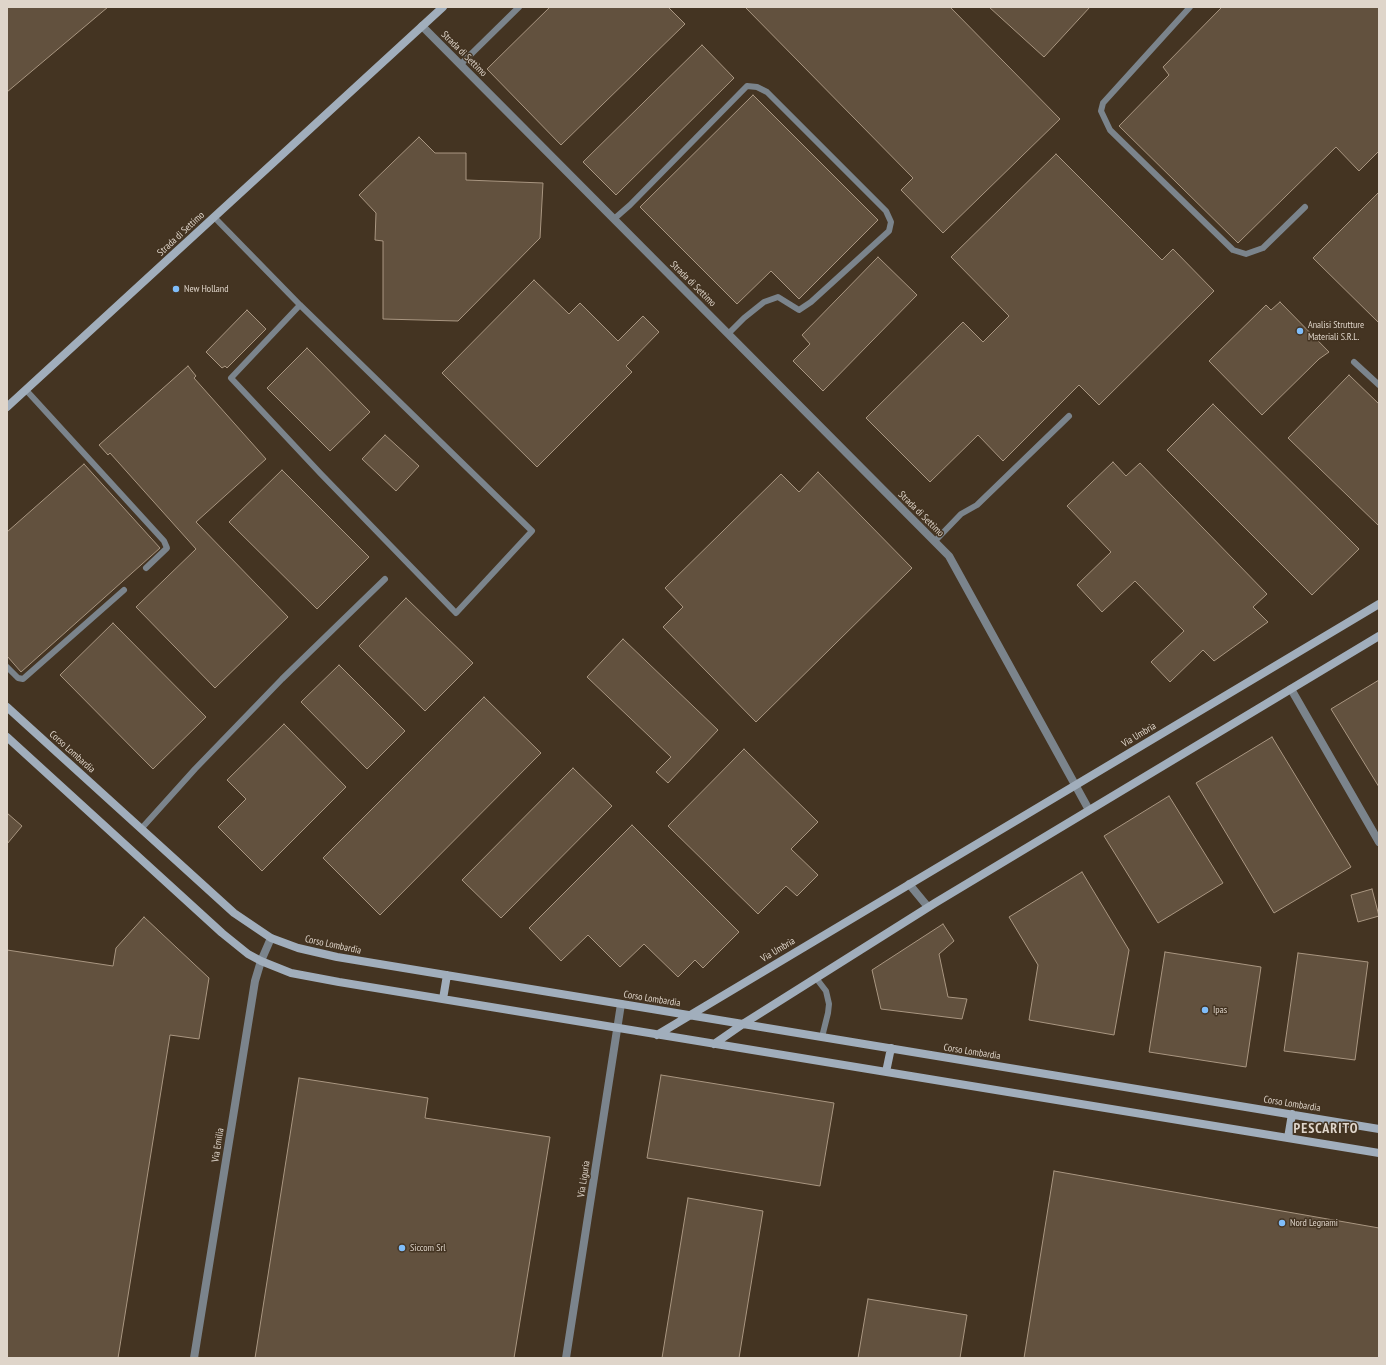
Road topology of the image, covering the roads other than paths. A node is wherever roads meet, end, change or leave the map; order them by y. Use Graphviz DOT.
graph roads {
  1 [pos="443,7"];
  2 [pos="519,7"];
  3 [pos="1190,7"];
  4 [pos="422,26"];
  5 [pos="460,65"];
  6 [pos="1306,207"];
  7 [pos="214,217"];
  8 [pos="614,219"];
  9 [pos="300,305"];
  10 [pos="728,334"];
  11 [pos="1354,362"];
  12 [pos="1379,385"];
  13 [pos="26,390"];
  14 [pos="7,407"];
  15 [pos="1069,416"];
  16 [pos="935,541"];
  17 [pos="146,568"];
  18 [pos="385,579"];
  19 [pos="124,590"];
  20 [pos="1379,604"];
  21 [pos="1379,636"];
  22 [pos="7,667"];
  23 [pos="1291,689"];
  24 [pos="7,707"];
  25 [pos="7,737"];
  26 [pos="1076,785"];
  27 [pos="1089,810"];
  28 [pos="141,828"];
  29 [pos="1379,842"];
  30 [pos="909,884"];
  31 [pos="928,907"];
  32 [pos="271,938"];
  33 [pos="261,961"];
  34 [pos="447,975"];
  35 [pos="816,978"];
  36 [pos="443,999"];
  37 [pos="621,1004"];
  38 [pos="688,1015"];
  39 [pos="743,1024"];
  40 [pos="617,1028"];
  41 [pos="657,1034"];
  42 [pos="822,1037"];
  43 [pos="714,1044"];
  44 [pos="891,1048"];
  45 [pos="886,1072"];
  46 [pos="1292,1114"];
  47 [pos="1379,1128"];
  48 [pos="1288,1138"];
  49 [pos="1379,1153"];
  50 [pos="194,1358"];
  51 [pos="566,1358"];
  1 -- 4 [label="street, Strada di Settimo"];
  2 -- 5 [label="lane"];
  3 -- 6 [label="lane"];
  4 -- 5 [label="street, Strada di Settimo"];
  4 -- 7 [label="street, Strada di Settimo"];
  5 -- 8 [label="street, Strada di Settimo"];
  7 -- 9 [label="lane"];
  7 -- 13 [label="street, Strada di Settimo"];
  8 -- 10 [label="street, Strada di Settimo"];
  8 -- 10 [label="lane"];
  9 -- 9 [label="lane"];
  10 -- 16 [label="street, Strada di Settimo"];
  11 -- 12 [label="lane"];
  13 -- 14 [label="street, Strada di Settimo"];
  13 -- 17 [label="lane"];
  15 -- 16 [label="lane"];
  16 -- 26 [label="street, Strada di Settimo"];
  18 -- 28 [label="lane"];
  19 -- 22 [label="lane"];
  20 -- 26 [label="street, Via Umbria"];
  21 -- 23 [label="street"];
  23 -- 27 [label="street"];
  23 -- 29 [label="street"];
  24 -- 28 [label="street, Corso Lombardia"];
  25 -- 33 [label="street"];
  26 -- 27 [label="street, Strada di Settimo"];
  26 -- 30 [label="street, Via Umbria"];
  27 -- 31 [label="street"];
  28 -- 32 [label="street, Corso Lombardia"];
  30 -- 31 [label="street"];
  30 -- 38 [label="street, Via Umbria"];
  31 -- 35 [label="street"];
  32 -- 33 [label="street, Via Emilia"];
  32 -- 34 [label="street, Corso Lombardia"];
  33 -- 36 [label="street"];
  33 -- 50 [label="street, Via Emilia"];
  34 -- 36 [label="street"];
  34 -- 37 [label="street, Corso Lombardia"];
  35 -- 39 [label="street"];
  35 -- 42 [label="lane"];
  36 -- 40 [label="street"];
  37 -- 38 [label="street, Corso Lombardia"];
  37 -- 40 [label="street, Via Liguria"];
  38 -- 39 [label="street, Corso Lombardia"];
  38 -- 41 [label="street, Via Umbria"];
  39 -- 42 [label="street, Corso Lombardia"];
  39 -- 43 [label="street"];
  40 -- 41 [label="street"];
  40 -- 51 [label="street, Via Liguria"];
  41 -- 43 [label="street"];
  42 -- 44 [label="street, Corso Lombardia"];
  43 -- 45 [label="street"];
  44 -- 45 [label="street"];
  44 -- 46 [label="street, Corso Lombardia"];
  45 -- 48 [label="street"];
  46 -- 47 [label="street, Corso Lombardia"];
  46 -- 48 [label="street"];
  48 -- 49 [label="street"];
}
